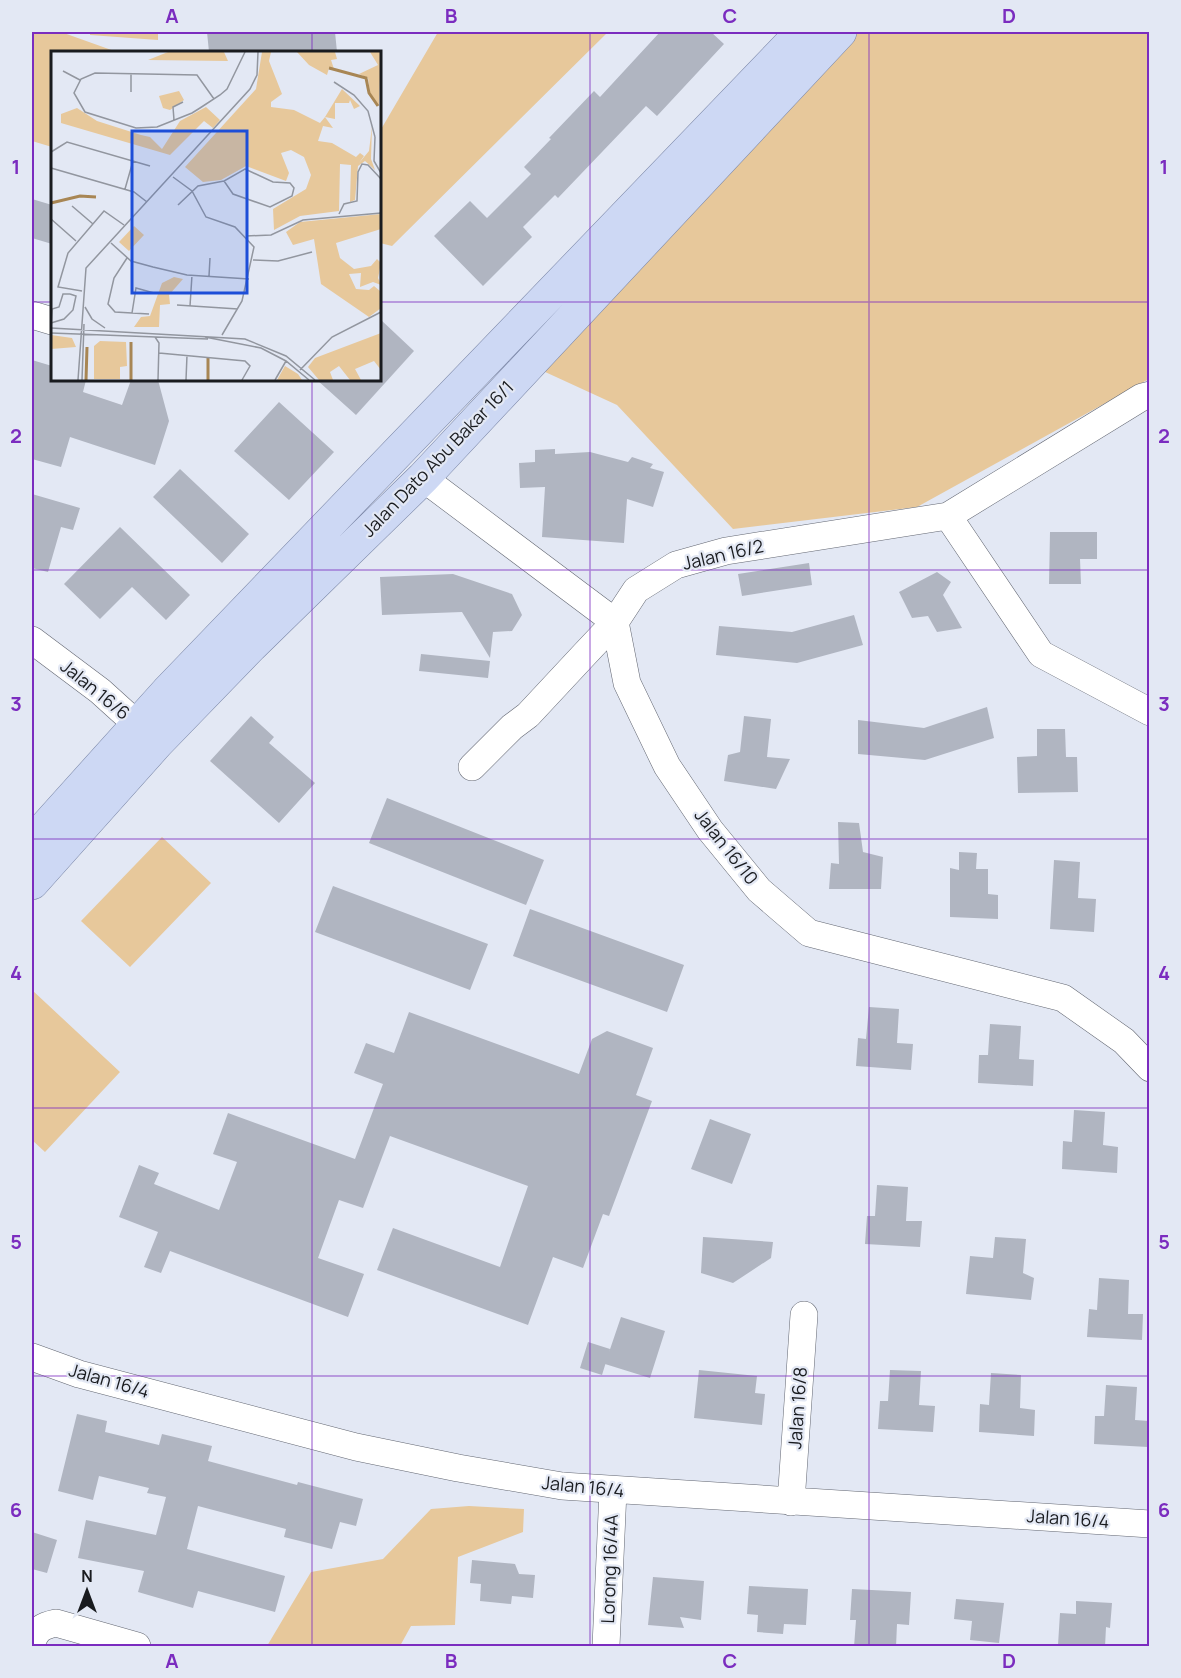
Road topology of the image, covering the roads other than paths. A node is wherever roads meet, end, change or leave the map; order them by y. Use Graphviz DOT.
graph roads {
  1 [pos="802,32"];
  2 [pos="840,32"];
  3 [pos="32,315"];
  4 [pos="51,321"];
  5 [pos="1149,395"];
  6 [pos="423,478"];
  7 [pos="948,516"];
  8 [pos="615,622"];
  9 [pos="32,640"];
  10 [pos="1149,712"];
  11 [pos="147,733"];
  12 [pos="472,767"];
  13 [pos="32,842"];
  14 [pos="32,884"];
  15 [pos="1149,1068"];
  16 [pos="804,1315"];
  17 [pos="32,1357"];
  18 [pos="613,1491"];
  19 [pos="791,1502"];
  20 [pos="1149,1524"];
  21 [pos="32,1642"];
  22 [pos="137,1647"];
  23 [pos="606,1647"];
  1 -- 11 [label="main road, Jalan Dato Abu Bakar 16/1"];
  2 -- 6 [label="main road, Jalan Dato Abu Bakar 16/1"];
  3 -- 4 [label="street"];
  5 -- 7 [label="street, Jalan 16/2"];
  6 -- 8 [label="street"];
  6 -- 11 [label="main road, Jalan Dato Abu Bakar 16/1"];
  7 -- 8 [label="street, Jalan 16/2"];
  7 -- 10 [label="street"];
  8 -- 12 [label="street, Jalan 16/2"];
  8 -- 15 [label="street, Jalan 16/10"];
  9 -- 11 [label="street, Jalan 16/6"];
  11 -- 13 [label="main road, Jalan Dato Abu Bakar 16/1"];
  11 -- 14 [label="main road, Jalan Dato Abu Bakar 16/1"];
  16 -- 19 [label="street, Jalan 16/8"];
  17 -- 18 [label="street, Jalan 16/4"];
  18 -- 19 [label="street, Jalan 16/4"];
  18 -- 23 [label="street, Lorong 16/4A"];
  19 -- 20 [label="street, Jalan 16/4"];
  21 -- 22 [label="street"];
}
